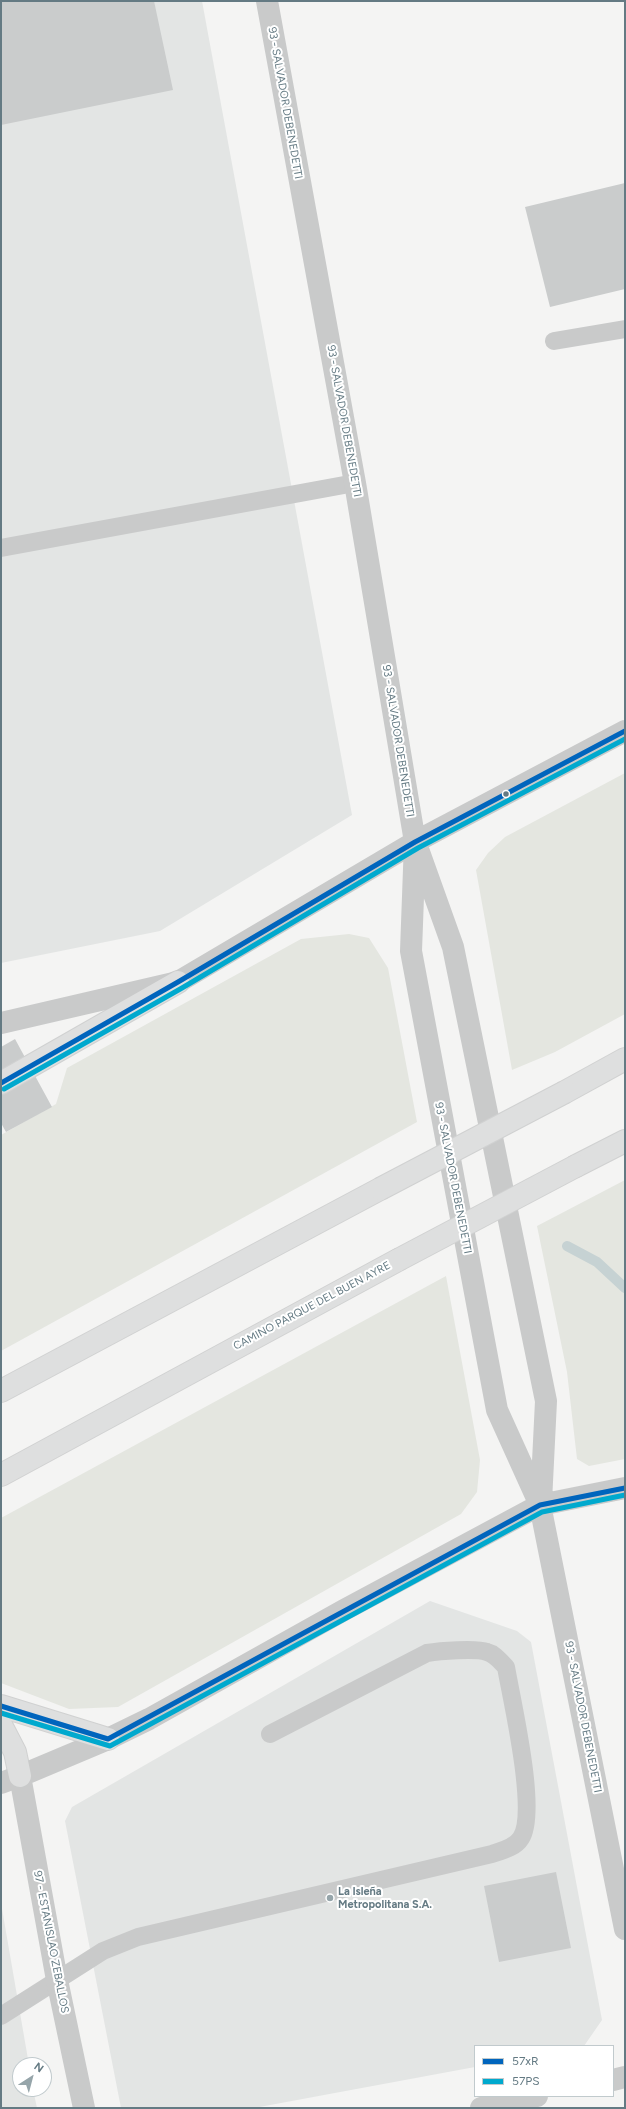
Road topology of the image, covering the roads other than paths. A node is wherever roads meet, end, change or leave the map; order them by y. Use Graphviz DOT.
graph roads {
  1 [pos="267,1"];
  2 [pos="625,329"];
  3 [pos="554,341"];
  4 [pos="355,483"];
  5 [pos="1,548"];
  6 [pos="625,731"];
  7 [pos="415,842"];
  8 [pos="178,982"];
  9 [pos="1,1023"];
  10 [pos="625,1059"];
  11 [pos="1,1083"];
  12 [pos="625,1141"];
  13 [pos="1,1391"];
  14 [pos="1,1474"];
  15 [pos="625,1488"];
  16 [pos="540,1505"];
  17 [pos="1,1706"];
  18 [pos="1,1725"];
  19 [pos="270,1734"];
  20 [pos="108,1739"];
  21 [pos="10,1780"];
  22 [pos="625,1929"];
  23 [pos="57,1980"];
  24 [pos="1,2016"];
  25 [pos="625,2077"];
  26 [pos="614,2080"];
  27 [pos="532,2097"];
  28 [pos="84,2108"];
  29 [pos="481,2108"];
  1 -- 4 [label="street, 93 - SALVADOR DEBENEDETTI"];
  2 -- 3 [label="lane"];
  4 -- 5 [label="lane"];
  4 -- 7 [label="street, 93 - SALVADOR DEBENEDETTI"];
  6 -- 7 [label="street"];
  7 -- 8 [label="street"];
  7 -- 16 [label="street, 93 - SALVADOR DEBENEDETTI"];
  7 -- 16 [label="street, 93 - SALVADOR DEBENEDETTI"];
  8 -- 9 [label="street"];
  8 -- 11 [label="highway"];
  10 -- 13 [label="highway, bridge"];
  12 -- 14 [label="highway, CAMINO PARQUE DEL BUEN AYRE, bridge"];
  15 -- 16 [label="street"];
  16 -- 20 [label="street"];
  16 -- 22 [label="street, 93 - SALVADOR DEBENEDETTI"];
  17 -- 20 [label="highway"];
  18 -- 21 [label="highway"];
  19 -- 23 [label="lane"];
  20 -- 21 [label="street"];
  21 -- 23 [label="street, 97 - ESTANISLAO ZEBALLOS"];
  23 -- 24 [label="lane"];
  23 -- 28 [label="street, 97 - ESTANISLAO ZEBALLOS"];
  25 -- 26 [label="street"];
  27 -- 29 [label="street"];
}
